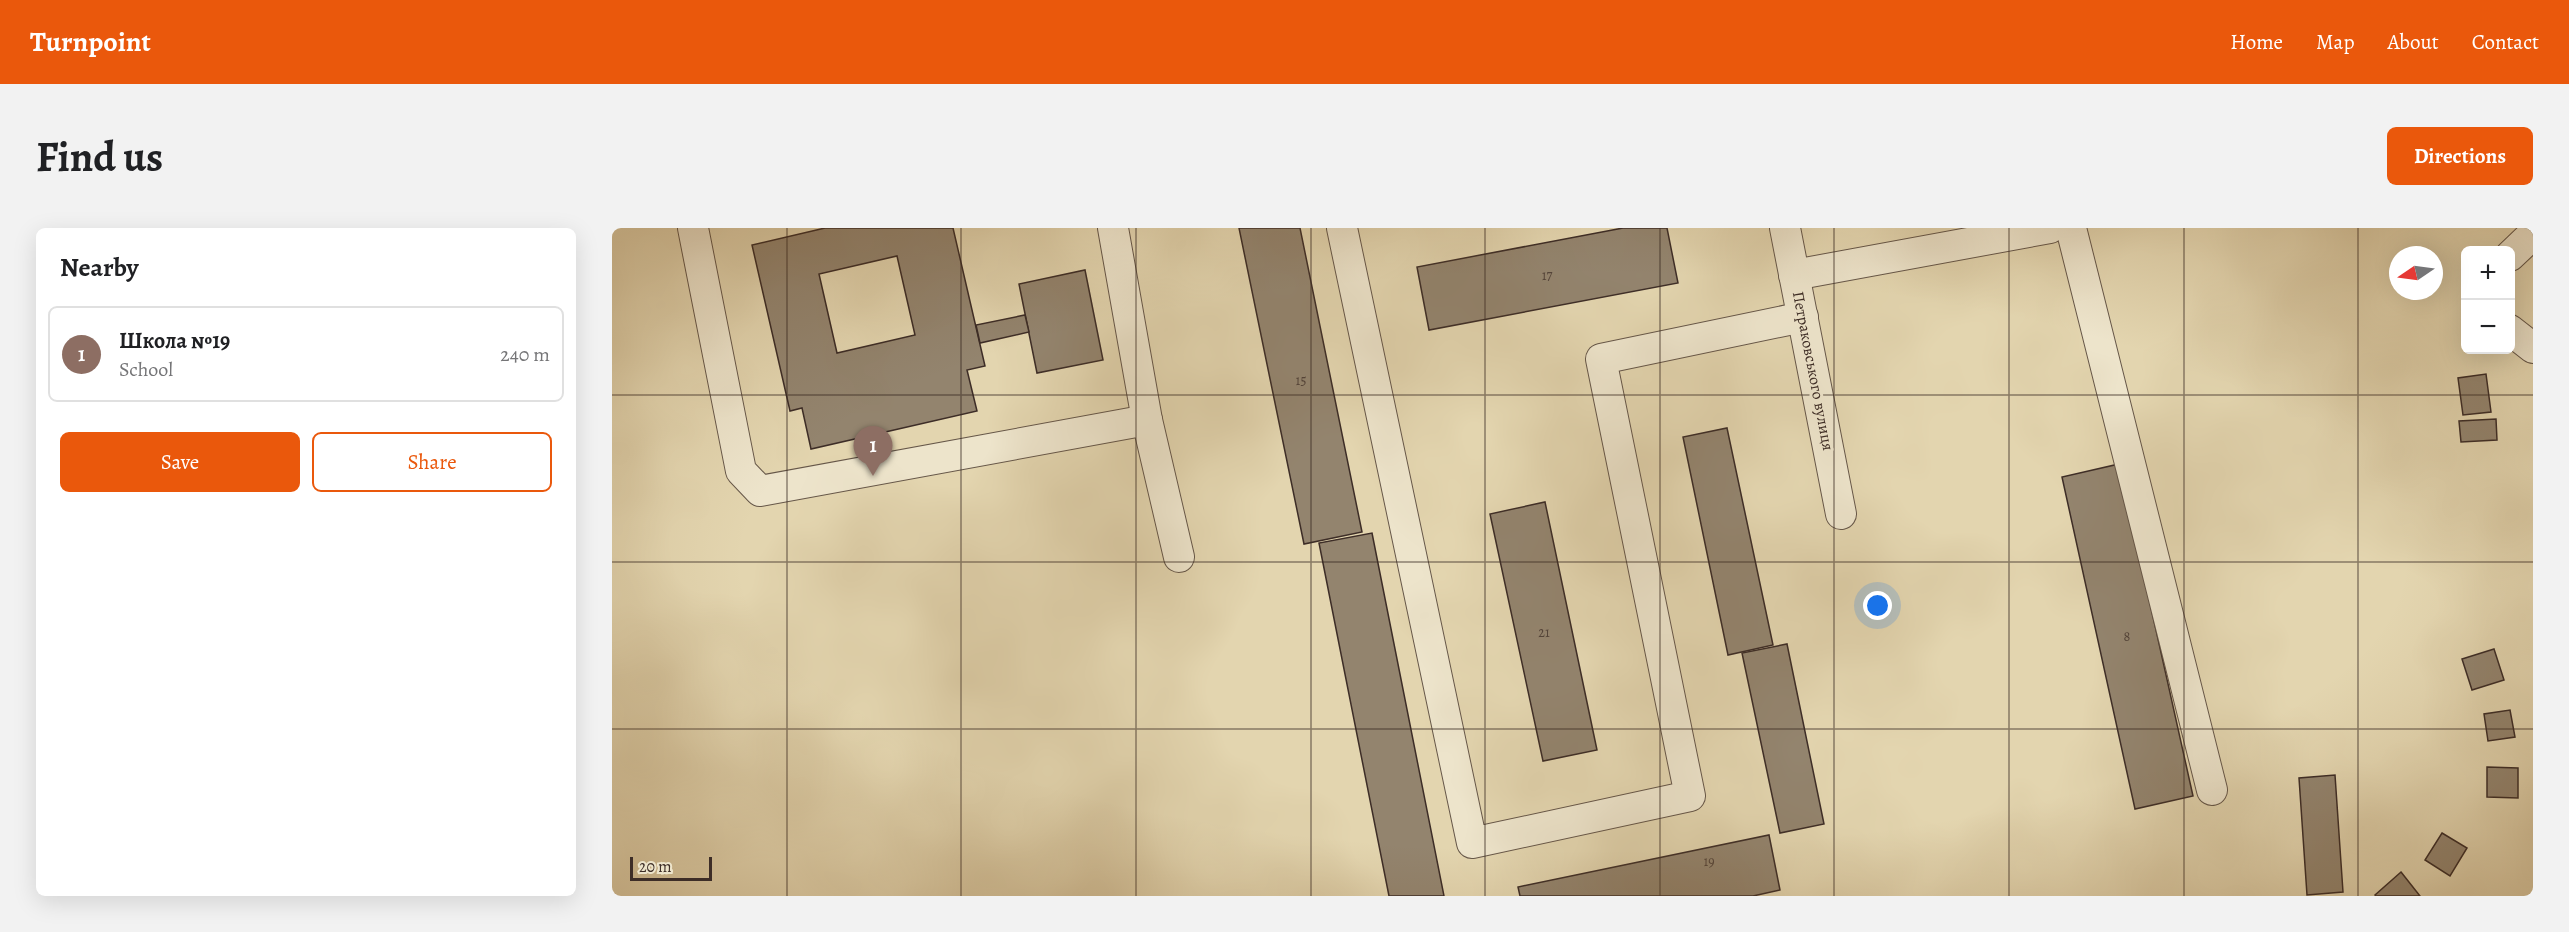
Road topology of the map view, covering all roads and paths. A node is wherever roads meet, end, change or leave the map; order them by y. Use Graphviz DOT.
graph roads {
  1 [pos="693,228"];
  2 [pos="1113,228"];
  3 [pos="1342,228"];
  4 [pos="1785,228"];
  5 [pos="2050,228"];
  6 [pos="2071,228"];
  7 [pos="2533,234"];
  8 [pos="2515,252"];
  9 [pos="1794,275"];
  10 [pos="1803,317"];
  11 [pos="2515,333"];
  12 [pos="2533,348"];
  13 [pos="1147,420"];
  14 [pos="1841,514"];
  15 [pos="1179,557"];
  16 [pos="2212,790"];
  1 -- 13 [label="street"];
  2 -- 13 [label="street"];
  3 -- 10 [label="street"];
  4 -- 9 [label="street, Петраковського вулиця"];
  5 -- 9 [label="street"];
  6 -- 16 [label="street"];
  7 -- 8 [label="street"];
  9 -- 10 [label="street, Петраковського вулиця"];
  10 -- 14 [label="street, Петраковського вулиця"];
  11 -- 12 [label="street"];
  13 -- 15 [label="street"];
}
